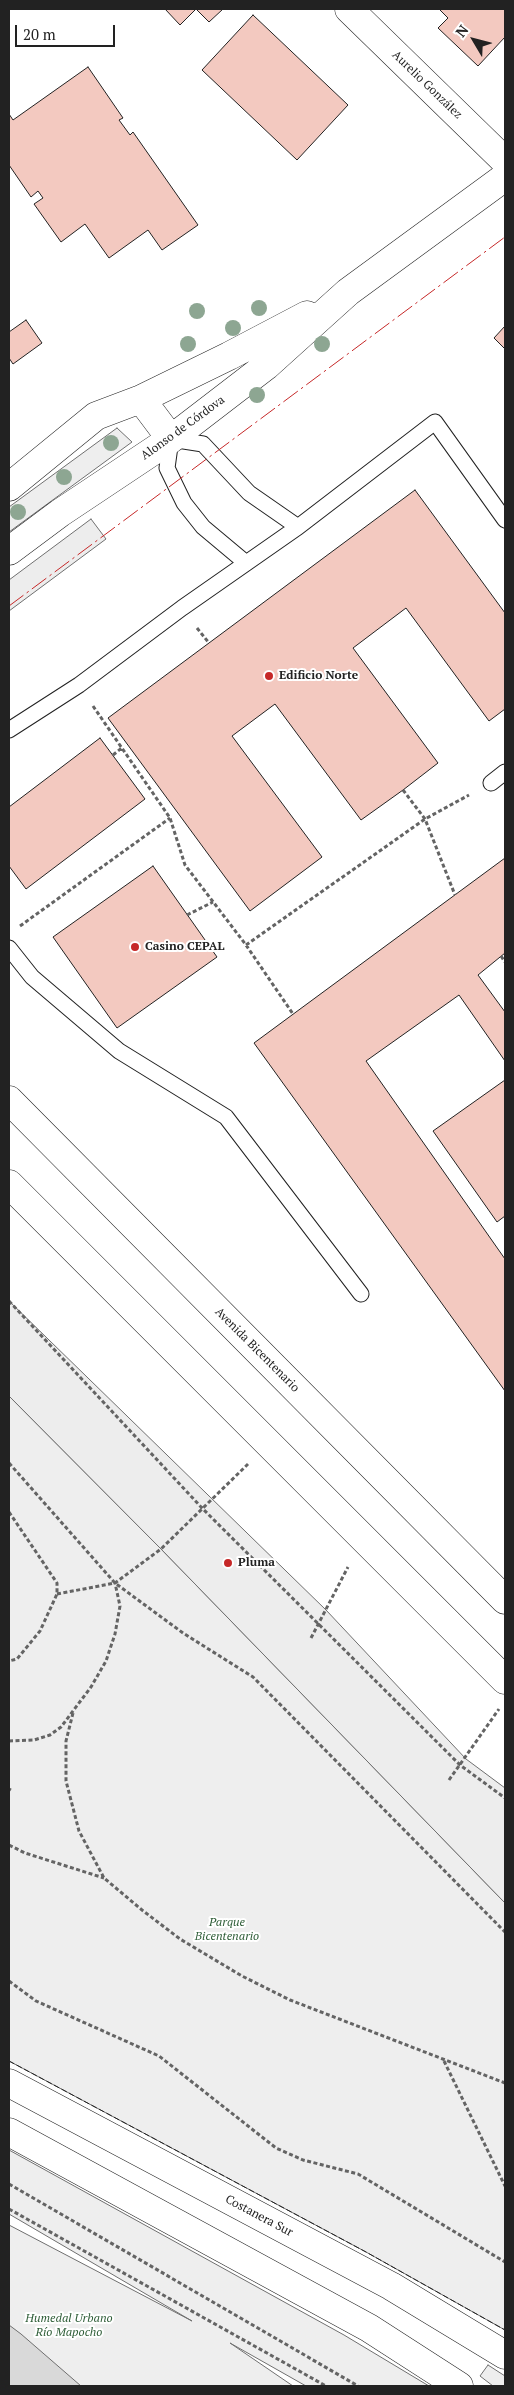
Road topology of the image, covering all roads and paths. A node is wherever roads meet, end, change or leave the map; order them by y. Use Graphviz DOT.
graph roads {
  1 [pos="349,9"];
  2 [pos="505,161"];
  3 [pos="505,178"];
  4 [pos="348,292"];
  5 [pos="140,399"];
  6 [pos="171,439"];
  7 [pos="9,488"];
  8 [pos="505,520"];
  9 [pos="298,527"];
  10 [pos="9,551"];
  11 [pos="246,563"];
  12 [pos="79,685"];
  13 [pos="9,730"];
  14 [pos="123,747"];
  15 [pos="113,755"];
  16 [pos="505,772"];
  17 [pos="491,783"];
  18 [pos="403,790"];
  19 [pos="170,818"];
  20 [pos="425,819"];
  21 [pos="455,895"];
  22 [pos="213,902"];
  23 [pos="187,915"];
  24 [pos="16,929"];
  25 [pos="246,945"];
  26 [pos="9,948"];
  27 [pos="501,956"];
  28 [pos="505,962"];
  29 [pos="293,1014"];
  30 [pos="9,1100"];
  31 [pos="9,1184"];
  32 [pos="361,1294"];
  33 [pos="9,1301"];
  34 [pos="269,1442"];
  35 [pos="9,1463"];
  36 [pos="202,1508"];
  37 [pos="9,1512"];
  38 [pos="364,1538"];
  39 [pos="115,1583"];
  40 [pos="58,1594"];
  41 [pos="505,1600"];
  42 [pos="318,1624"];
  43 [pos="311,1638"];
  44 [pos="9,1661"];
  45 [pos="505,1680"];
  46 [pos="500,1707"];
  47 [pos="73,1713"];
  48 [pos="9,1740"];
  49 [pos="460,1765"];
  50 [pos="449,1780"];
  51 [pos="505,1798"];
  52 [pos="9,1845"];
  53 [pos="104,1878"];
  54 [pos="505,1932"];
  55 [pos="9,1982"];
  56 [pos="444,2060"];
  57 [pos="9,2083"];
  58 [pos="505,2083"];
  59 [pos="9,2132"];
  60 [pos="9,2184"];
  61 [pos="505,2186"];
  62 [pos="9,2209"];
  63 [pos="505,2262"];
  64 [pos="505,2354"];
  65 [pos="326,2386"];
  66 [pos="358,2386"];
  67 [pos="459,2386"];
  1 -- 2 [label="main road, Aurelio González"];
  3 -- 4 [label="main road, Alonso de Córdova"];
  4 -- 5 [label="main road, Alonso de Córdova"];
  4 -- 6 [label="main road, Alonso de Córdova"];
  5 -- 6 [label="main road"];
  5 -- 7 [label="main road, Alonso de Córdova"];
  6 -- 9 [label="lane"];
  6 -- 10 [label="main road, Alonso de Córdova"];
  6 -- 11 [label="lane"];
  8 -- 9 [label="lane"];
  9 -- 11 [label="lane"];
  11 -- 12 [label="lane"];
  12 -- 13 [label="lane"];
  12 -- 14 [label="path"];
  14 -- 15 [label="path"];
  14 -- 19 [label="path"];
  16 -- 17 [label="lane"];
  17 -- 20 [label="path"];
  18 -- 20 [label="path"];
  19 -- 22 [label="path"];
  19 -- 24 [label="path"];
  20 -- 21 [label="path"];
  20 -- 25 [label="path"];
  22 -- 23 [label="path"];
  22 -- 25 [label="path"];
  25 -- 29 [label="path"];
  26 -- 32 [label="lane"];
  27 -- 28 [label="path"];
  30 -- 41 [label="main road, Avenida Bicentenario"];
  31 -- 34 [label="main road"];
  33 -- 36 [label="path"];
  34 -- 36 [label="path"];
  34 -- 38 [label="main road"];
  35 -- 39 [label="path"];
  36 -- 39 [label="path"];
  36 -- 42 [label="path"];
  37 -- 40 [label="path"];
  38 -- 42 [label="path"];
  38 -- 45 [label="main road"];
  39 -- 40 [label="path"];
  39 -- 47 [label="path"];
  39 -- 54 [label="path"];
  40 -- 44 [label="path"];
  42 -- 43 [label="path"];
  42 -- 49 [label="path"];
  46 -- 49 [label="path"];
  47 -- 48 [label="path"];
  47 -- 53 [label="path"];
  49 -- 50 [label="path"];
  49 -- 51 [label="path"];
  52 -- 53 [label="path"];
  53 -- 56 [label="path"];
  55 -- 63 [label="path"];
  56 -- 58 [label="path"];
  56 -- 61 [label="path"];
  57 -- 64 [label="main road, Costanera Sur"];
  59 -- 67 [label="main road"];
  60 -- 66 [label="path"];
  62 -- 65 [label="path"];
}
